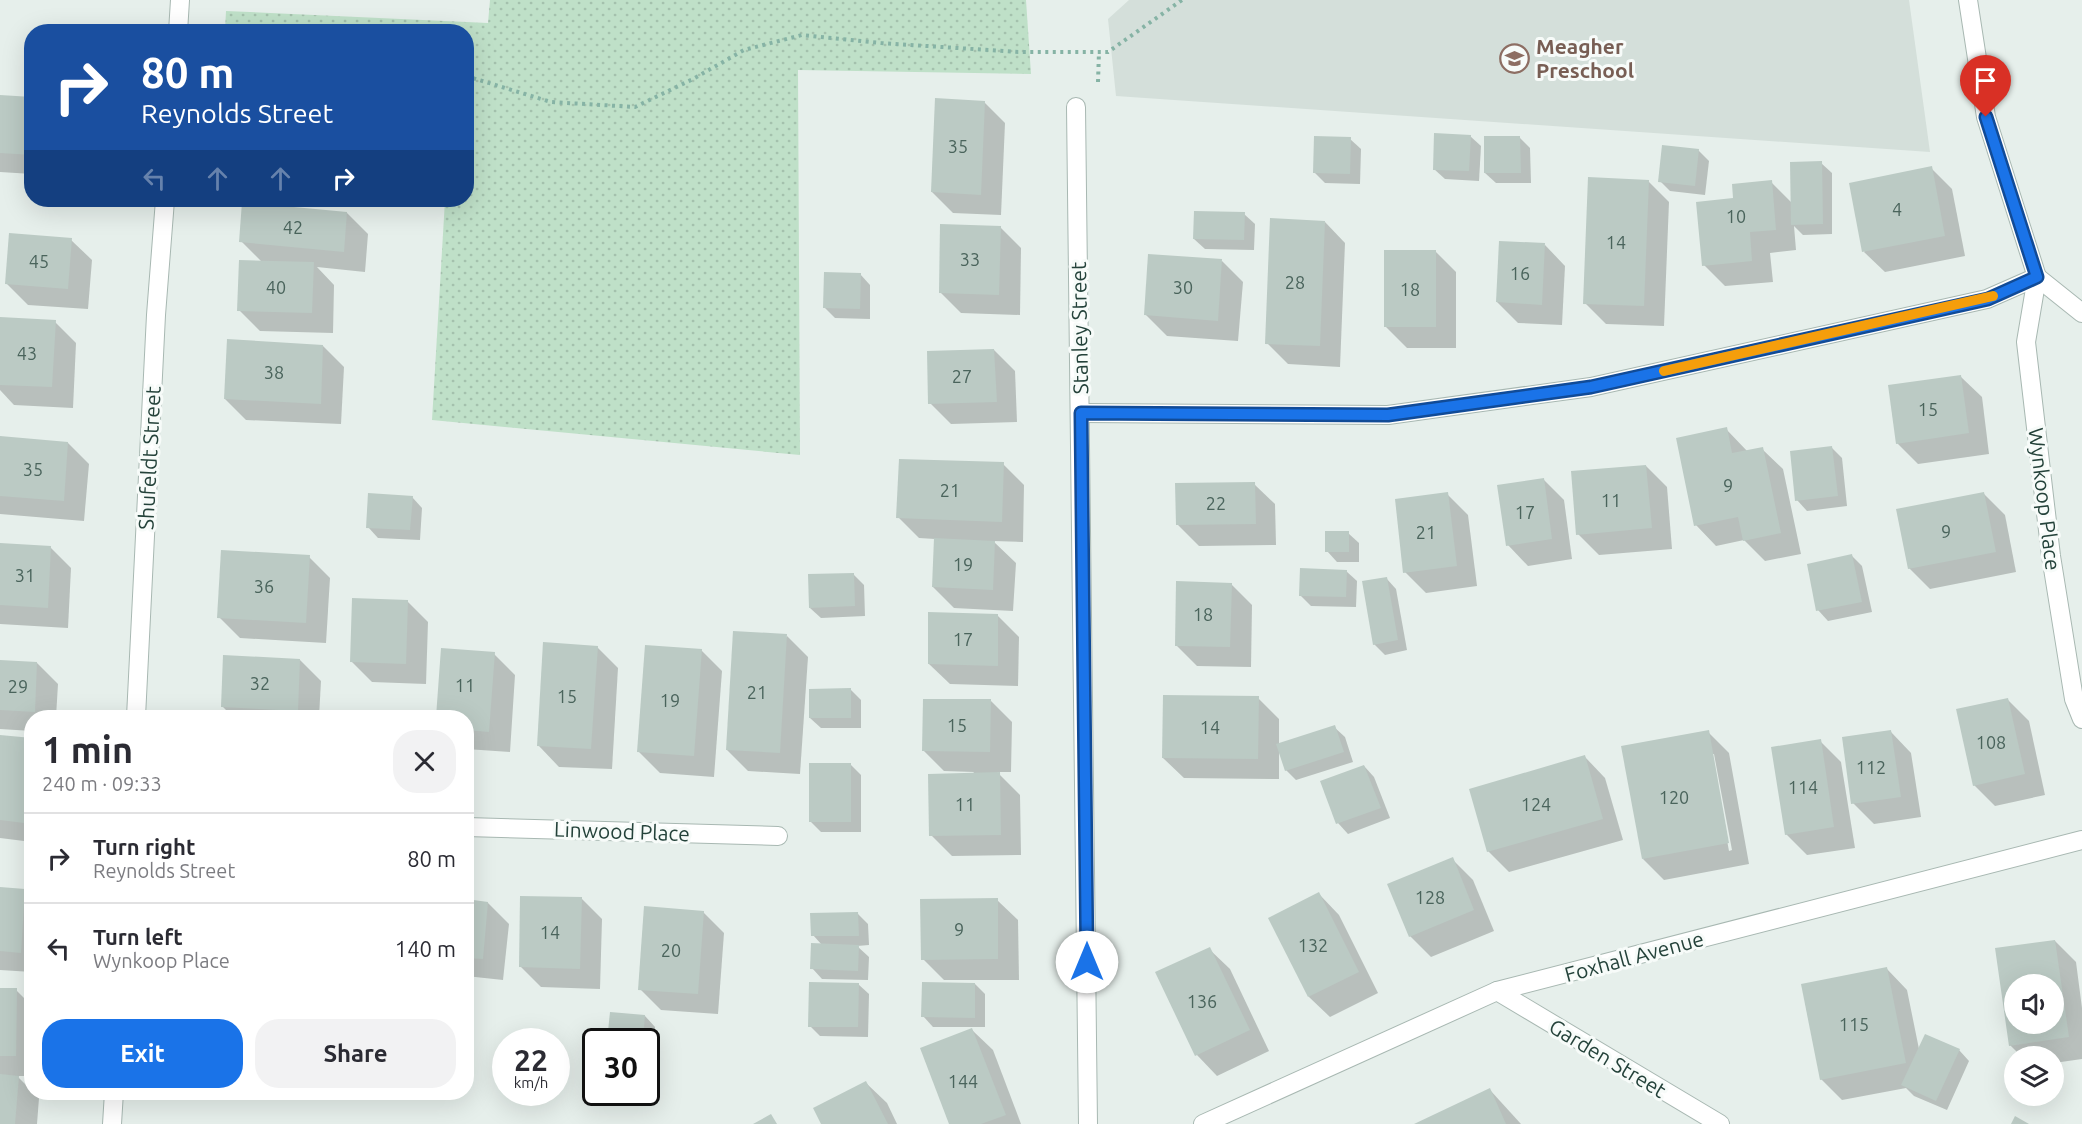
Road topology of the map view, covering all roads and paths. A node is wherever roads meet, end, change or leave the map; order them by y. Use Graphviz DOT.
graph roads {
  1 [pos="180,0"];
  2 [pos="1182,0"];
  3 [pos="1968,0"];
  4 [pos="178,24"];
  5 [pos="1099,52"];
  6 [pos="1098,67"];
  7 [pos="474,78"];
  8 [pos="1076,107"];
  9 [pos="164,207"];
  10 [pos="2037,277"];
  11 [pos="2082,313"];
  12 [pos="1081,413"];
  13 [pos="136,710"];
  14 [pos="2082,719"];
  15 [pos="474,827"];
  16 [pos="778,836"];
  17 [pos="2082,840"];
  18 [pos="1497,992"];
  19 [pos="114,1100"];
  20 [pos="1700,1119"];
  21 [pos="112,1124"];
  22 [pos="1088,1124"];
  23 [pos="1203,1124"];
  24 [pos="1720,1124"];
  1 -- 4 [label="street"];
  2 -- 5 [label="path"];
  3 -- 10 [label="street, Wynkoop Place"];
  5 -- 6 [label="path"];
  5 -- 7 [label="path"];
  8 -- 12 [label="street, Stanley Street"];
  9 -- 13 [label="street, Shufeldt Street"];
  10 -- 11 [label="street"];
  10 -- 12 [label="street"];
  10 -- 14 [label="street, Wynkoop Place"];
  12 -- 22 [label="street, Stanley Street"];
  15 -- 16 [label="street, Linwood Place"];
  17 -- 18 [label="street, Foxhall Avenue"];
  18 -- 20 [label="street, Garden Street"];
  18 -- 23 [label="street, Foxhall Avenue"];
  19 -- 21 [label="street"];
  20 -- 24 [label="street, Garden Street"];
}
